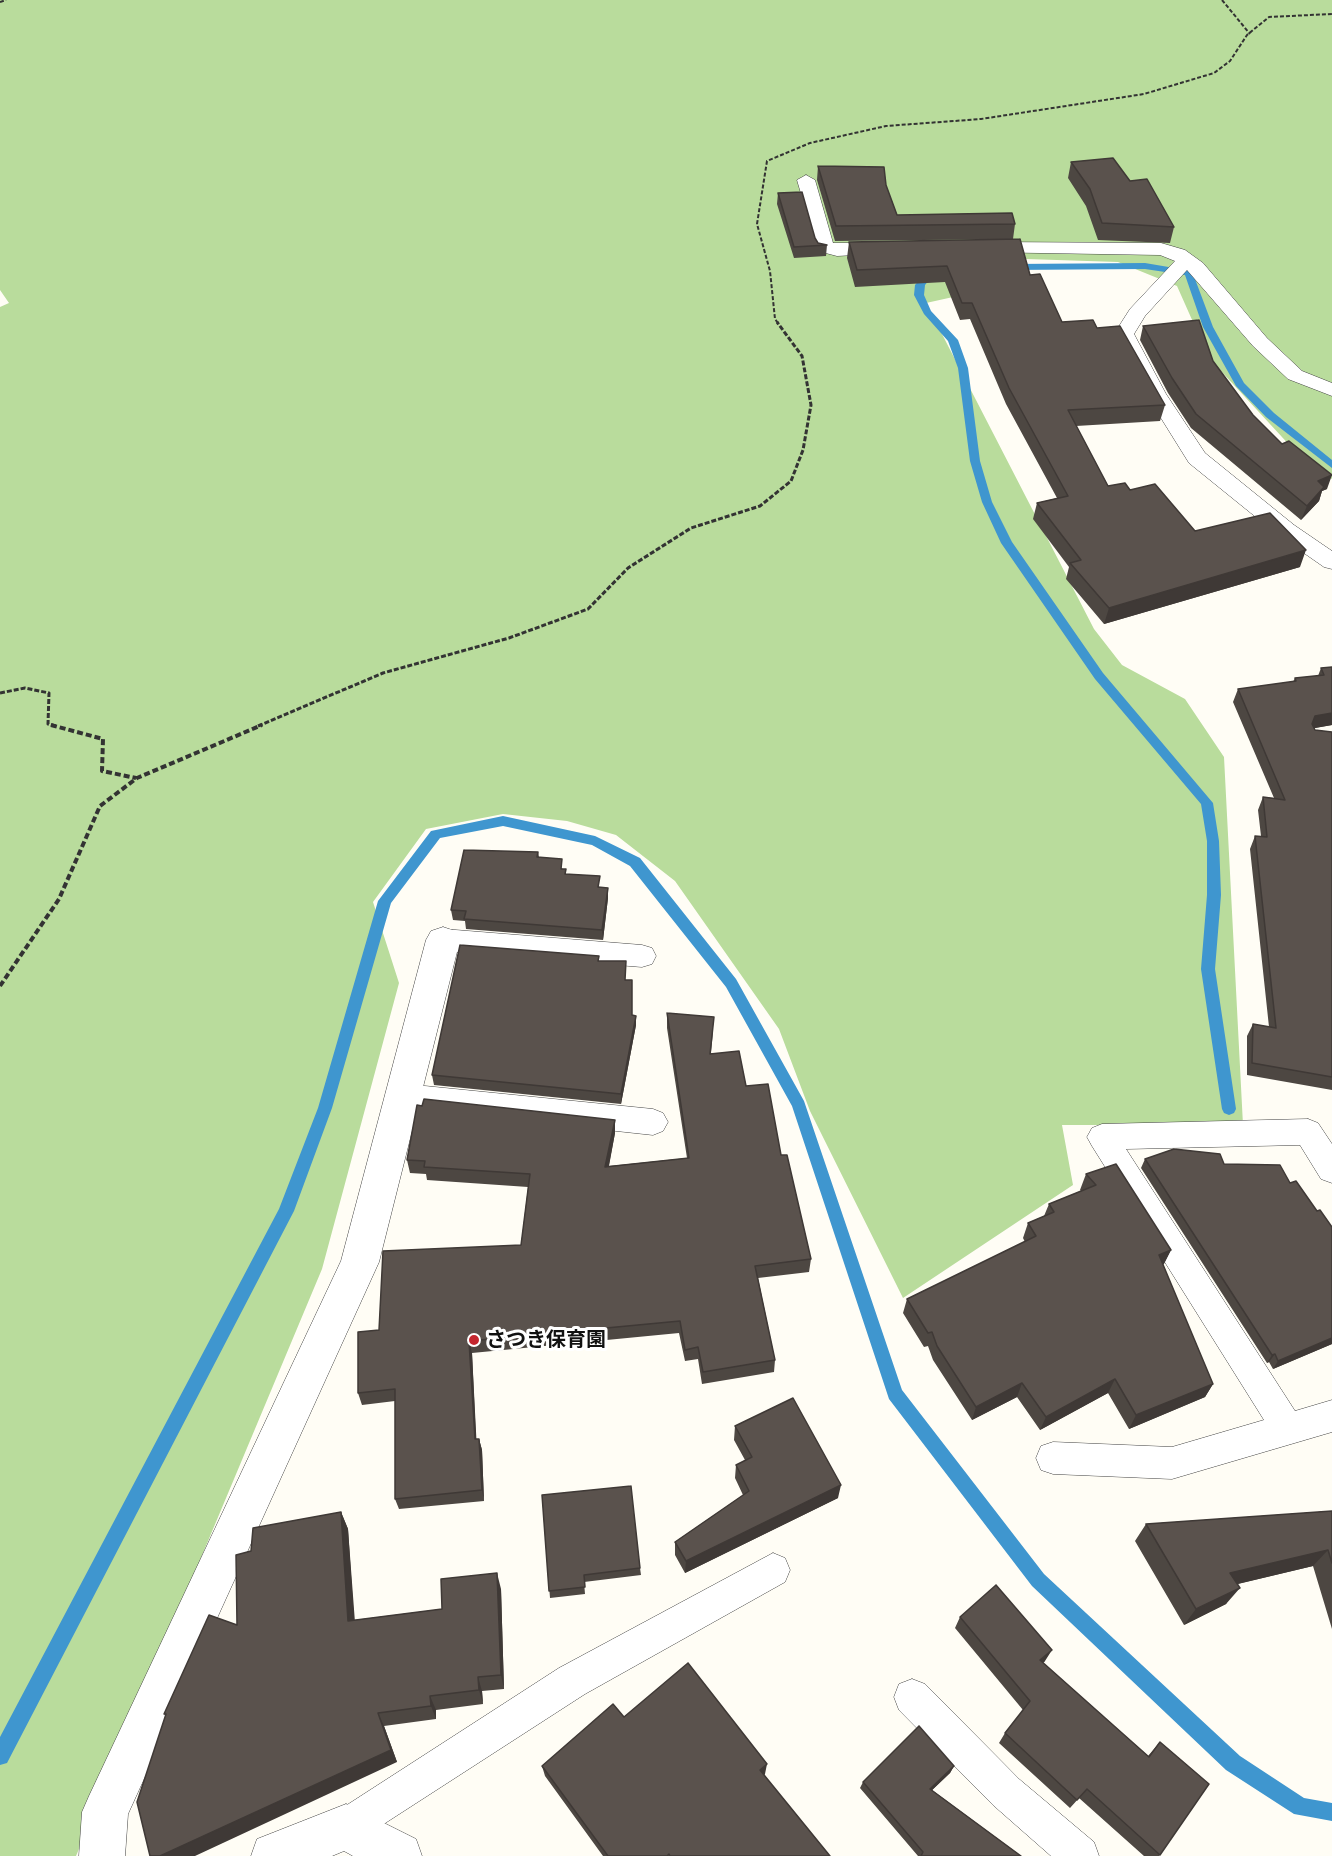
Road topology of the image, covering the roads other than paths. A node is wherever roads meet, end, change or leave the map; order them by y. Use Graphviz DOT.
graph roads {
  1 [pos="806,180"];
  2 [pos="964,248"];
  3 [pos="906,249"];
  4 [pos="1186,260"];
  5 [pos="1332,390"];
  6 [pos="1332,562"];
  7 [pos="443,940"];
  8 [pos="642,956"];
  9 [pos="405,1096"];
  10 [pos="653,1122"];
  11 [pos="1332,1170"];
  12 [pos="1332,1416"];
  13 [pos="1288,1429"];
  14 [pos="1053,1458"];
  15 [pos="773,1570"];
  16 [pos="912,1697"];
  17 [pos="346,1827"];
  18 [pos="102,1856"];
  19 [pos="274,1856"];
  20 [pos="399,1856"];
  21 [pos="1080,1856"];
  1 -- 3 [label="lane"];
  2 -- 4 [label="lane"];
  4 -- 5 [label="lane"];
  4 -- 6 [label="lane"];
  7 -- 8 [label="lane"];
  7 -- 9 [label="street"];
  9 -- 10 [label="lane"];
  9 -- 18 [label="street"];
  11 -- 13 [label="lane"];
  12 -- 13 [label="lane"];
  13 -- 14 [label="lane"];
  15 -- 17 [label="lane"];
  16 -- 21 [label="lane"];
  17 -- 19 [label="street"];
  17 -- 20 [label="street"];
}
